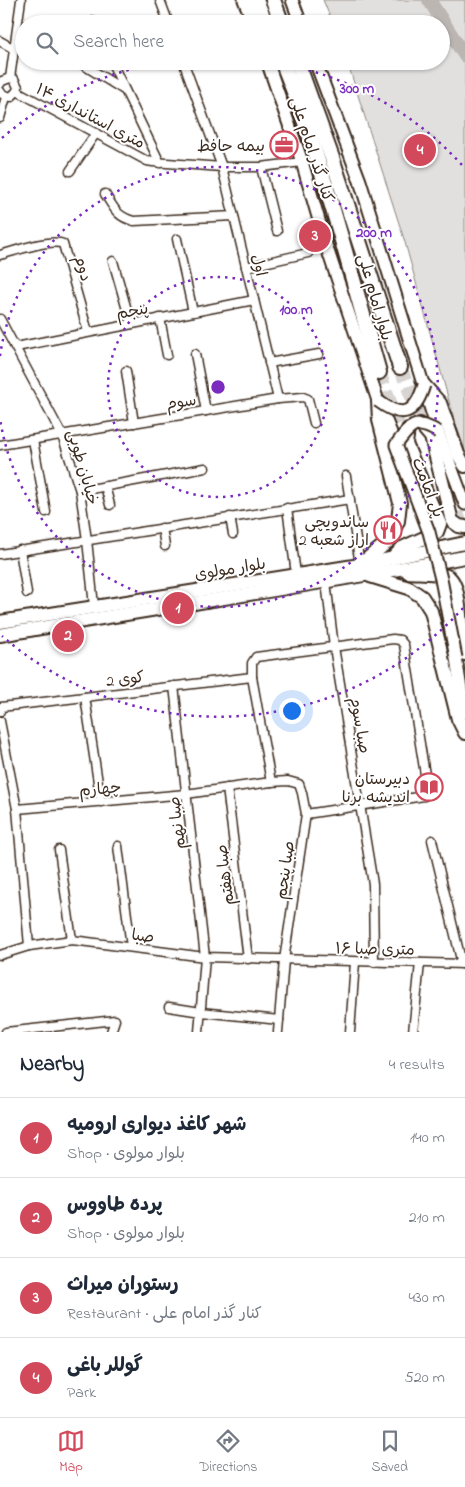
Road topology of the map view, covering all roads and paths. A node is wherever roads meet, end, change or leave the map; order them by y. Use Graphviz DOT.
graph roads {
  1 [pos="21,0"];
  2 [pos="160,0"];
  3 [pos="244,0"];
  4 [pos="256,0"];
  5 [pos="273,0"];
  6 [pos="292,0"];
  7 [pos="19,15"];
  8 [pos="166,15"];
  9 [pos="251,15"];
  10 [pos="262,15"];
  11 [pos="279,15"];
  12 [pos="298,15"];
  13 [pos="0,41"];
  14 [pos="15,42"];
  15 [pos="14,49"];
  16 [pos="92,70"];
  17 [pos="115,70"];
  18 [pos="186,70"];
  19 [pos="270,70"];
  20 [pos="281,70"];
  21 [pos="286,70"];
  22 [pos="300,70"];
  23 [pos="318,70"];
  24 [pos="3,80"];
  25 [pos="124,90"];
  26 [pos="0,91"];
  27 [pos="17,91"];
  28 [pos="6,96"];
  29 [pos="300,105"];
  30 [pos="0,118"];
  31 [pos="96,133"];
  32 [pos="302,162"];
  33 [pos="160,163"];
  34 [pos="222,167"];
  35 [pos="261,167"];
  36 [pos="70,171"];
  37 [pos="106,194"];
  38 [pos="234,216"];
  39 [pos="277,231"];
  40 [pos="177,239"];
  41 [pos="308,253"];
  42 [pos="0,255"];
  43 [pos="113,261"];
  44 [pos="246,267"];
  45 [pos="254,300"];
  46 [pos="193,312"];
  47 [pos="160,318"];
  48 [pos="1,324"];
  49 [pos="131,324"];
  50 [pos="88,332"];
  51 [pos="16,346"];
  52 [pos="195,354"];
  53 [pos="319,354"];
  54 [pos="167,355"];
  55 [pos="269,363"];
  56 [pos="400,367"];
  57 [pos="126,371"];
  58 [pos="379,372"];
  59 [pos="424,385"];
  60 [pos="278,400"];
  61 [pos="378,401"];
  62 [pos="206,411"];
  63 [pos="134,423"];
  64 [pos="314,423"];
  65 [pos="414,426"];
  66 [pos="438,432"];
  67 [pos="62,434"];
  68 [pos="33,440"];
  69 [pos="0,445"];
  70 [pos="396,445"];
  71 [pos="465,466"];
  72 [pos="205,468"];
  73 [pos="346,476"];
  74 [pos="105,486"];
  75 [pos="80,491"];
  76 [pos="350,498"];
  77 [pos="465,504"];
  78 [pos="110,505"];
  79 [pos="287,508"];
  80 [pos="46,512"];
  81 [pos="230,517"];
  82 [pos="465,527"];
  83 [pos="162,528"];
  84 [pos="233,534"];
  85 [pos="88,540"];
  86 [pos="465,543"];
  87 [pos="165,546"];
  88 [pos="20,550"];
  89 [pos="0,554"];
  90 [pos="465,557"];
  91 [pos="394,564"];
  92 [pos="361,570"];
  93 [pos="296,574"];
  94 [pos="326,582"];
  95 [pos="27,593"];
  96 [pos="94,606"];
  97 [pos="0,622"];
  98 [pos="0,635"];
  99 [pos="334,647"];
  100 [pos="462,659"];
  101 [pos="252,677"];
  102 [pos="174,686"];
  103 [pos="463,689"];
  104 [pos="85,697"];
  105 [pos="0,709"];
  106 [pos="465,713"];
  107 [pos="0,721"];
  108 [pos="465,733"];
  109 [pos="272,782"];
  110 [pos="299,784"];
  111 [pos="227,788"];
  112 [pos="186,794"];
  113 [pos="101,802"];
  114 [pos="360,806"];
  115 [pos="16,809"];
  116 [pos="306,814"];
  117 [pos="432,840"];
  118 [pos="118,846"];
  119 [pos="59,850"];
  120 [pos="72,940"];
  121 [pos="29,946"];
  122 [pos="131,947"];
  123 [pos="0,955"];
  124 [pos="206,957"];
  125 [pos="248,959"];
  126 [pos="284,960"];
  127 [pos="355,962"];
  128 [pos="374,962"];
  129 [pos="420,963"];
  130 [pos="463,964"];
  131 [pos="169,1007"];
  132 [pos="201,1012"];
  133 [pos="279,1020"];
  134 [pos="6,1032"];
  135 [pos="111,1032"];
  136 [pos="199,1032"];
  137 [pos="278,1032"];
  138 [pos="350,1032"];
  139 [pos="413,1032"];
  1 -- 7 [label="street"];
  2 -- 8 [label="street"];
  3 -- 9 [label="main road"];
  4 -- 10 [label="highway"];
  5 -- 11 [label="highway"];
  6 -- 12 [label="main road"];
  13 -- 15 [label="street"];
  14 -- 15 [label="street"];
  15 -- 24 [label="street"];
  16 -- 25 [label="street"];
  17 -- 25 [label="street"];
  18 -- 34 [label="street, اول"];
  19 -- 32 [label="main road, کنار گذر امام علی"];
  20 -- 29 [label="highway"];
  21 -- 29 [label="highway, بلوار امام علی"];
  22 -- 56 [label="highway, بلوار امام علی"];
  23 -- 59 [label="main road, کنار گذر امام علی"];
  24 -- 27 [label="street"];
  25 -- 33 [label="street"];
  26 -- 28 [label="street"];
  27 -- 28 [label="street"];
  27 -- 31 [label="street, ۱۴ متری استانداری"];
  28 -- 30 [label="street"];
  29 -- 58 [label="highway, بلوار امام علی"];
  31 -- 33 [label="street, ۱۴ متری استانداری"];
  31 -- 36 [label="street"];
  32 -- 35 [label="street, ۱۴ متری استانداری"];
  32 -- 61 [label="main road, کنار گذر امام علی"];
  33 -- 34 [label="street, ۱۴ متری استانداری"];
  34 -- 35 [label="street, ۱۴ متری استانداری"];
  34 -- 38 [label="street, اول"];
  35 -- 39 [label="street"];
  37 -- 38 [label="street"];
  38 -- 44 [label="street, اول"];
  40 -- 46 [label="street"];
  41 -- 44 [label="street"];
  42 -- 50 [label="street, دوم"];
  43 -- 49 [label="street"];
  44 -- 45 [label="street, اول"];
  45 -- 46 [label="street, پنجم"];
  45 -- 55 [label="street, اول"];
  46 -- 47 [label="street, پنجم"];
  47 -- 49 [label="street, پنجم"];
  47 -- 54 [label="street"];
  48 -- 51 [label="street, خیابان طوبی"];
  49 -- 50 [label="street, پنجم"];
  50 -- 51 [label="street, پنجم"];
  51 -- 67 [label="street, خیابان طوبی"];
  52 -- 62 [label="street"];
  53 -- 55 [label="street"];
  55 -- 60 [label="street, اول"];
  57 -- 63 [label="street"];
  59 -- 61 [label="main road, bridge"];
  59 -- 66 [label="main road, کنار گذر امام علی"];
  59 -- 71 [label="main road"];
  60 -- 62 [label="street, سوم"];
  60 -- 64 [label="street, سوم"];
  61 -- 70 [label="main road, کنار گذر امام علی"];
  61 -- 92 [label="main road"];
  62 -- 63 [label="street, سوم"];
  63 -- 67 [label="street, سوم"];
  65 -- 66 [label="main road, bridge"];
  65 -- 70 [label="main road, bridge"];
  65 -- 82 [label="main road"];
  65 -- 91 [label="main road"];
  66 -- 77 [label="main road, پل امامت"];
  67 -- 68 [label="street, سوم"];
  67 -- 75 [label="street, خیابان طوبی"];
  68 -- 69 [label="street, سوم"];
  68 -- 80 [label="street"];
  70 -- 100 [label="main road, پل امامت, bridge"];
  72 -- 74 [label="street"];
  73 -- 76 [label="street"];
  74 -- 75 [label="street"];
  74 -- 78 [label="street"];
  75 -- 85 [label="street, خیابان طوبی"];
  76 -- 79 [label="street"];
  76 -- 92 [label="street"];
  79 -- 81 [label="street"];
  79 -- 93 [label="street"];
  81 -- 83 [label="street"];
  81 -- 84 [label="street"];
  83 -- 85 [label="street"];
  83 -- 87 [label="street"];
  85 -- 88 [label="street"];
  85 -- 96 [label="street, خیابان طوبی"];
  86 -- 91 [label="main road, بلوار مولوی"];
  88 -- 89 [label="street"];
  88 -- 95 [label="street"];
  90 -- 91 [label="main road, بلوار مولوی"];
  91 -- 92 [label="main road, بلوار مولوی"];
  91 -- 100 [label="main road"];
  92 -- 93 [label="main road, بلوار مولوی"];
  92 -- 94 [label="main road, بلوار مولوی"];
  92 -- 108 [label="main road"];
  93 -- 96 [label="main road, بلوار مولوی"];
  94 -- 98 [label="main road, بلوار مولوی"];
  94 -- 99 [label="street, صبا سوم"];
  96 -- 97 [label="main road, بلوار مولوی"];
  99 -- 101 [label="street"];
  99 -- 114 [label="street, صبا سوم"];
  99 -- 114 [label="street"];
  100 -- 103 [label="main road, پل امامت"];
  101 -- 102 [label="street, کوی 2"];
  101 -- 109 [label="street"];
  102 -- 104 [label="street, کوی 2"];
  102 -- 112 [label="street, صبا نهم"];
  103 -- 106 [label="main road, پل امامت"];
  104 -- 105 [label="street, کوی 2"];
  104 -- 113 [label="street"];
  107 -- 115 [label="street"];
  109 -- 110 [label="street, چهارم"];
  109 -- 111 [label="street, چهارم"];
  110 -- 116 [label="street, صبا پنجم"];
  111 -- 112 [label="street, چهارم"];
  111 -- 125 [label="street, صبا هفتم"];
  112 -- 113 [label="street, چهارم"];
  112 -- 124 [label="street, صبا نهم"];
  113 -- 115 [label="street, چهارم"];
  114 -- 116 [label="street"];
  114 -- 128 [label="street, صبا سوم"];
  115 -- 121 [label="street"];
  116 -- 126 [label="street, صبا پنجم"];
  117 -- 130 [label="street"];
  118 -- 122 [label="street"];
  119 -- 120 [label="street"];
  120 -- 121 [label="street, صبا"];
  120 -- 122 [label="street, صبا"];
  121 -- 123 [label="street, صبا"];
  122 -- 124 [label="street, صبا"];
  124 -- 125 [label="street, صبا"];
  124 -- 132 [label="street, صبا نهم"];
  125 -- 126 [label="street, صبا"];
  126 -- 127 [label="street, ۱۶ متری صبا"];
  126 -- 133 [label="street, صبا پنجم"];
  127 -- 128 [label="street, ۱۶ متری صبا"];
  127 -- 138 [label="street"];
  128 -- 129 [label="street, ۱۶ متری صبا"];
  129 -- 130 [label="street, ۱۶ متری صبا"];
  129 -- 139 [label="street"];
  131 -- 132 [label="street"];
  132 -- 133 [label="street"];
  132 -- 136 [label="street, صبا نهم"];
  133 -- 137 [label="street, صبا پنجم"];
  134 -- 135 [label="street"];
}
